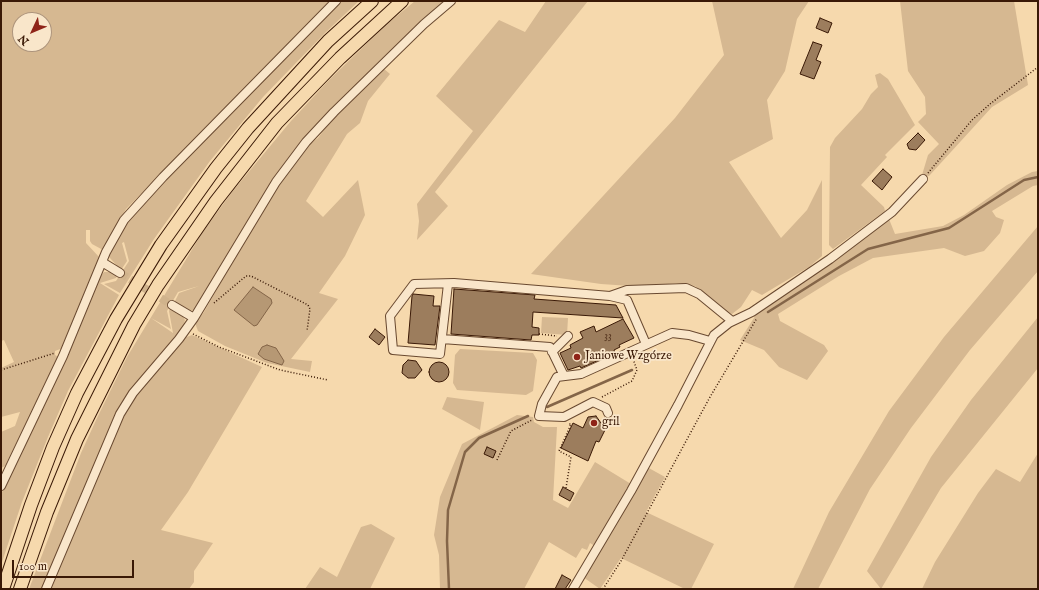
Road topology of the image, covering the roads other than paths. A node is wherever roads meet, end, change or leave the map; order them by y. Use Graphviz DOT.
graph roads {
  1 [pos="336,1"];
  2 [pos="372,1"];
  3 [pos="402,1"];
  4 [pos="451,1"];
  5 [pos="923,179"];
  6 [pos="102,262"];
  7 [pos="120,273"];
  8 [pos="448,284"];
  9 [pos="610,296"];
  10 [pos="172,305"];
  11 [pos="194,318"];
  12 [pos="732,321"];
  13 [pos="568,336"];
  14 [pos="442,339"];
  15 [pos="710,341"];
  16 [pos="646,344"];
  17 [pos="552,352"];
  18 [pos="564,376"];
  19 [pos="608,413"];
  20 [pos="1,486"];
  21 [pos="4,589"];
  22 [pos="20,589"];
  23 [pos="46,589"];
  24 [pos="573,589"];
  1 -- 6 [label="street"];
  2 -- 21 [label="highway"];
  3 -- 22 [label="highway"];
  4 -- 11 [label="street"];
  5 -- 12 [label="street"];
  6 -- 7 [label="street"];
  6 -- 20 [label="street"];
  8 -- 9 [label="street"];
  8 -- 14 [label="street"];
  8 -- 14 [label="street"];
  9 -- 12 [label="street"];
  9 -- 16 [label="street"];
  10 -- 11 [label="street"];
  11 -- 23 [label="street"];
  12 -- 15 [label="street"];
  13 -- 17 [label="street"];
  14 -- 17 [label="street"];
  15 -- 16 [label="street"];
  15 -- 24 [label="street"];
  16 -- 18 [label="street"];
  17 -- 18 [label="street"];
  18 -- 19 [label="street"];
}
